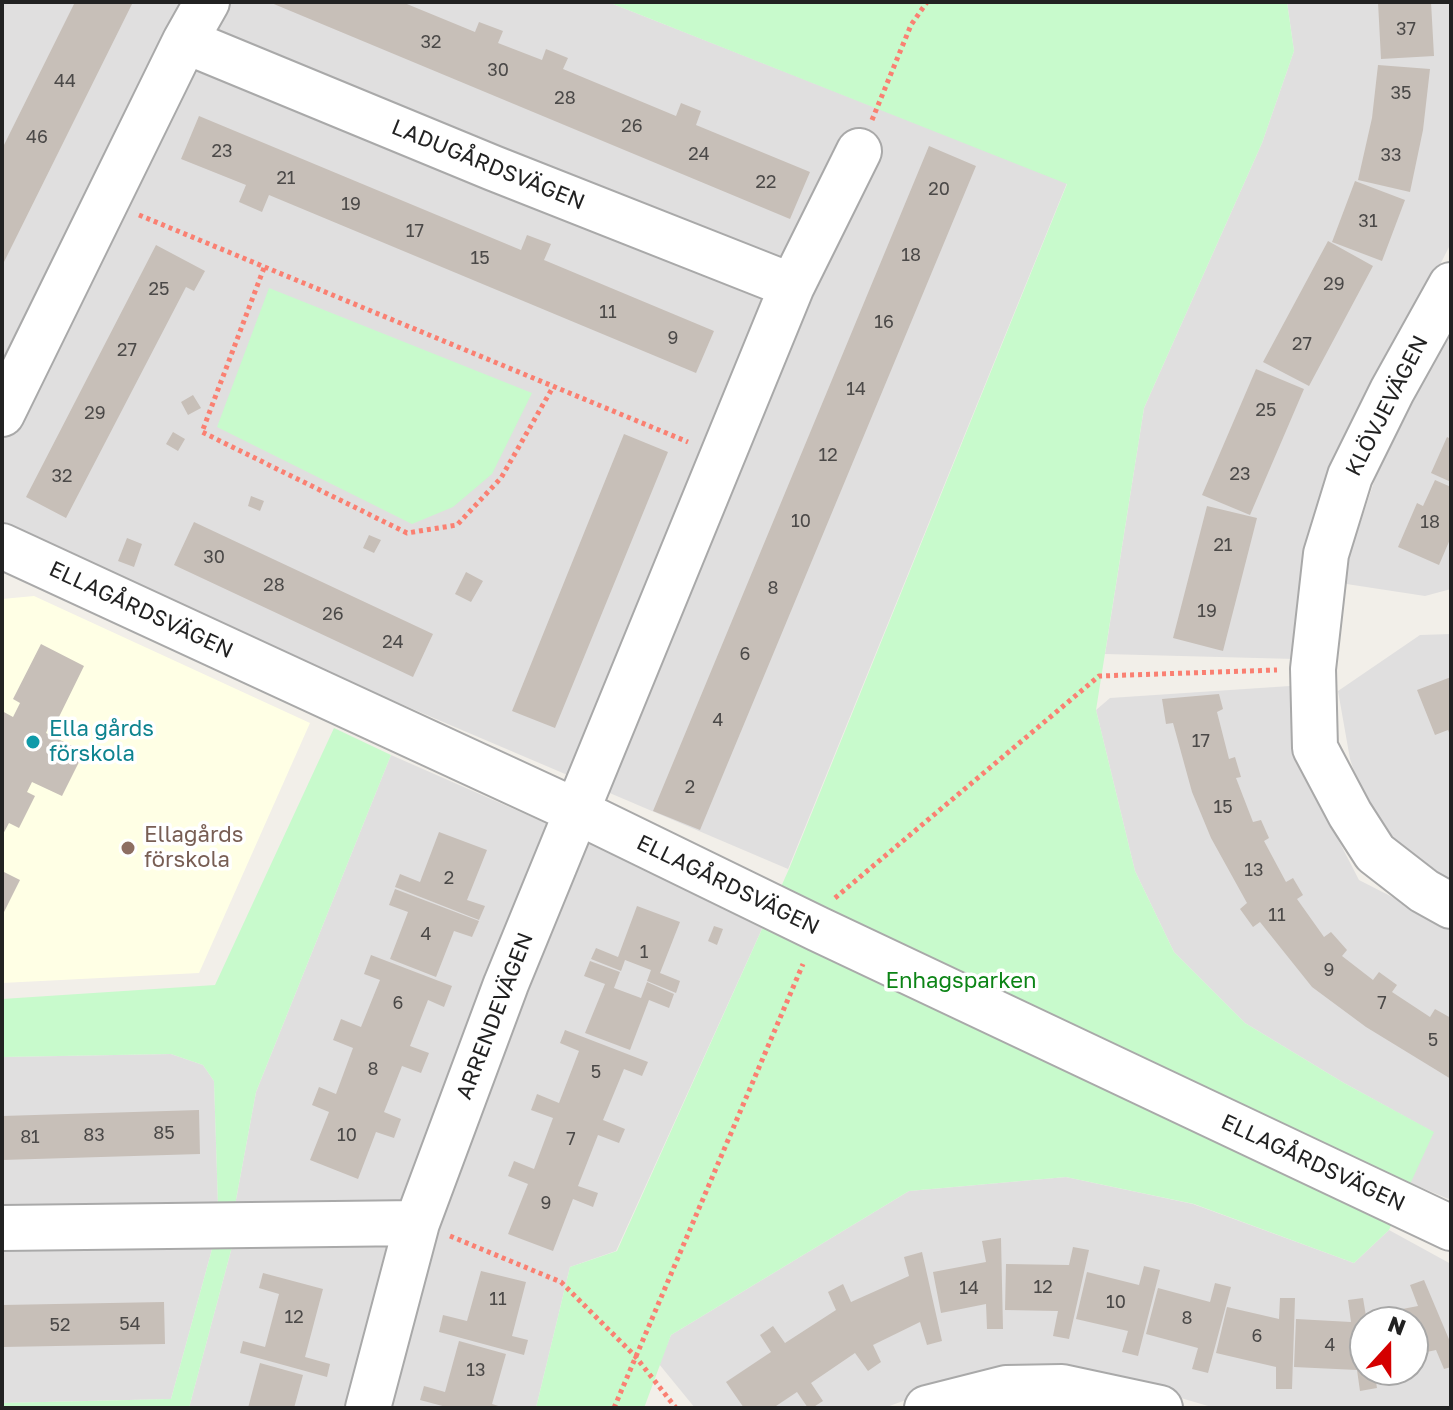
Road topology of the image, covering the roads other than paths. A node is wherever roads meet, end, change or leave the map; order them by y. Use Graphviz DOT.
graph roads {
  1 [pos="207,2"];
  2 [pos="185,41"];
  3 [pos="859,151"];
  4 [pos="1451,285"];
  5 [pos="792,286"];
  6 [pos="2,414"];
  7 [pos="2,546"];
  8 [pos="578,812"];
  9 [pos="1451,906"];
  10 [pos="417,1223"];
  11 [pos="2,1228"];
  12 [pos="1451,1228"];
  13 [pos="368,1408"];
  14 [pos="927,1408"];
  15 [pos="1160,1408"];
  1 -- 2 [label="street"];
  2 -- 5 [label="street, LADUGÅRDSVÄGEN"];
  2 -- 6 [label="street"];
  3 -- 5 [label="street"];
  4 -- 9 [label="street, KLÖVJEVÄGEN"];
  5 -- 8 [label="street"];
  7 -- 8 [label="street, ELLAGÅRDSVÄGEN"];
  8 -- 10 [label="street, ARRENDEVÄGEN"];
  8 -- 12 [label="street, ELLAGÅRDSVÄGEN"];
  10 -- 11 [label="street"];
  10 -- 13 [label="street, ARRENDEVÄGEN"];
  14 -- 15 [label="street"];
}
